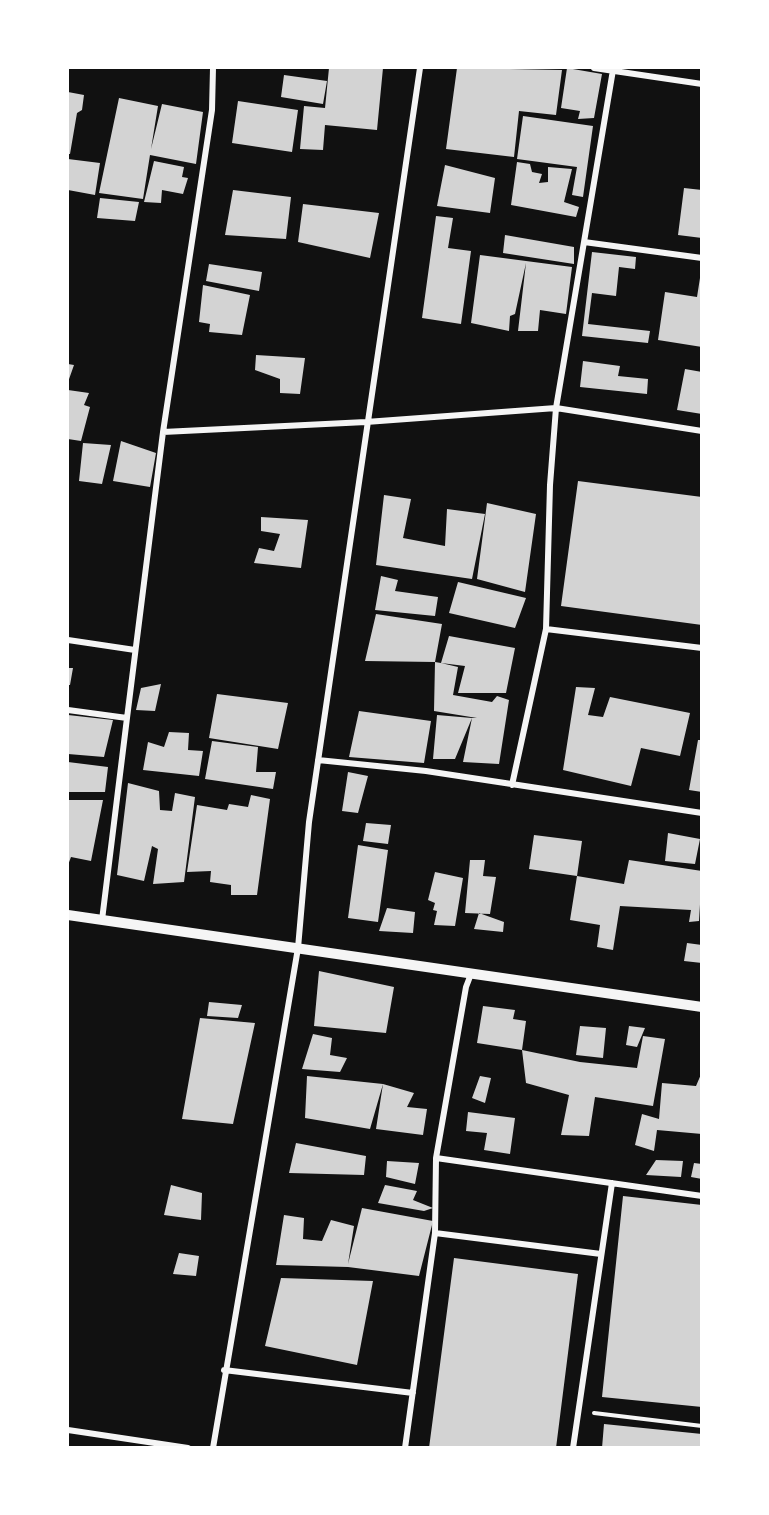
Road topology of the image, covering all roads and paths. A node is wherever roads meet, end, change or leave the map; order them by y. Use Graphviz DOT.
graph roads {
  1 [pos="213,68"];
  2 [pos="420,68"];
  3 [pos="594,68"];
  4 [pos="613,70"];
  5 [pos="702,84"];
  6 [pos="584,242"];
  7 [pos="702,258"];
  8 [pos="556,408"];
  9 [pos="366,422"];
  10 [pos="702,431"];
  11 [pos="163,432"];
  12 [pos="546,629"];
  13 [pos="68,640"];
  14 [pos="702,648"];
  15 [pos="135,650"];
  16 [pos="68,710"];
  17 [pos="127,718"];
  18 [pos="318,760"];
  19 [pos="512,785"];
  20 [pos="702,813"];
  21 [pos="68,915"];
  22 [pos="102,920"];
  23 [pos="298,948"];
  24 [pos="471,974"];
  25 [pos="702,1007"];
  26 [pos="436,1158"];
  27 [pos="612,1183"];
  28 [pos="702,1196"];
  29 [pos="435,1233"];
  30 [pos="601,1254"];
  31 [pos="225,1370"];
  32 [pos="413,1393"];
  33 [pos="578,1411"];
  34 [pos="702,1426"];
  35 [pos="68,1430"];
  36 [pos="188,1448"];
  37 [pos="213,1448"];
  38 [pos="405,1448"];
  39 [pos="573,1448"];
  1 -- 11 [label="street"];
  2 -- 9 [label="street"];
  3 -- 4 [label="street"];
  4 -- 5 [label="street"];
  4 -- 6 [label="street"];
  6 -- 7 [label="street"];
  6 -- 8 [label="street"];
  8 -- 9 [label="street"];
  8 -- 10 [label="street"];
  8 -- 12 [label="street"];
  9 -- 11 [label="street"];
  9 -- 18 [label="street"];
  11 -- 15 [label="street"];
  12 -- 14 [label="street"];
  12 -- 19 [label="street"];
  13 -- 15 [label="street"];
  15 -- 17 [label="street"];
  16 -- 17 [label="street"];
  17 -- 22 [label="street"];
  18 -- 19 [label="street"];
  18 -- 23 [label="street"];
  19 -- 20 [label="street"];
  21 -- 22 [label="street"];
  22 -- 23 [label="street"];
  23 -- 24 [label="street"];
  23 -- 31 [label="street"];
  24 -- 25 [label="street"];
  24 -- 26 [label="street"];
  26 -- 27 [label="street"];
  26 -- 29 [label="street"];
  27 -- 28 [label="street"];
  27 -- 30 [label="street"];
  29 -- 30 [label="street"];
  29 -- 32 [label="street"];
  30 -- 33 [label="street"];
  31 -- 32 [label="street"];
  31 -- 37 [label="street"];
  32 -- 38 [label="street"];
  33 -- 34 [label="path"];
  33 -- 39 [label="street"];
  35 -- 36 [label="street"];
}
